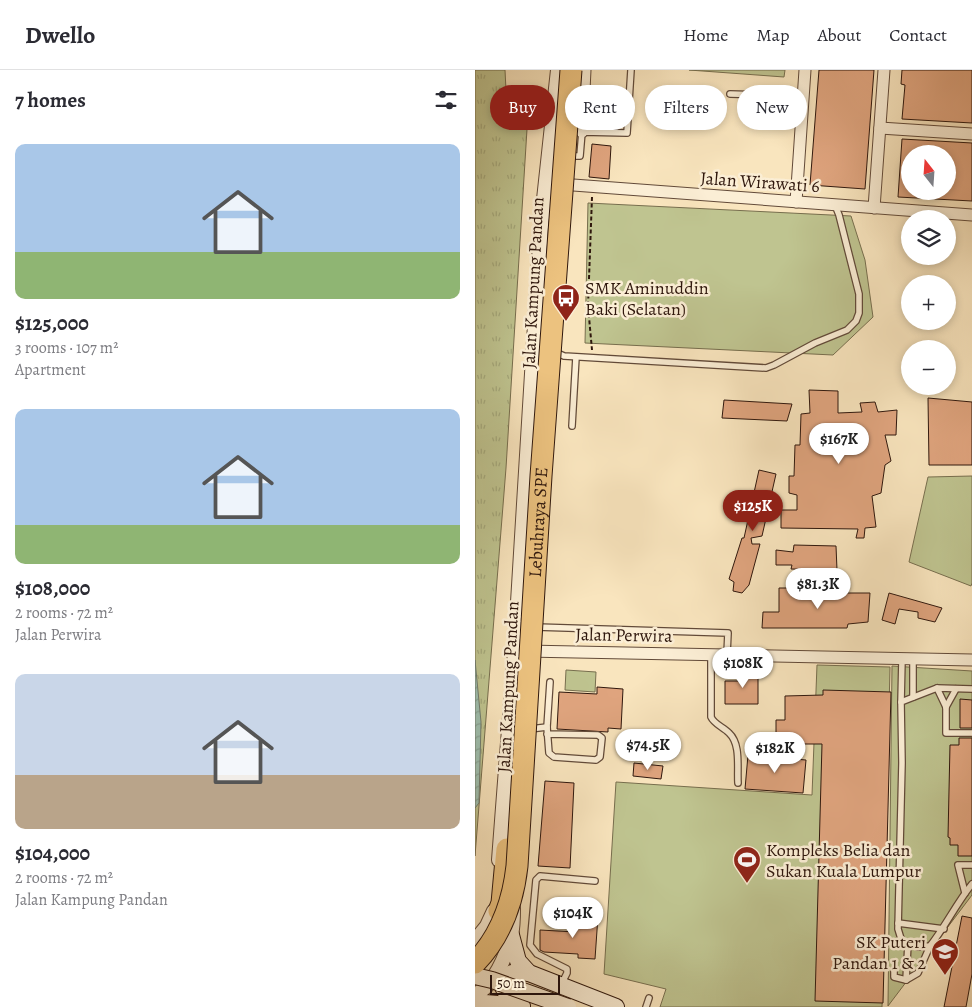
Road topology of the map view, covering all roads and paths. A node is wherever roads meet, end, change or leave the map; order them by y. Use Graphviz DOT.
graph roads {
  1 [pos="559,70"];
  2 [pos="569,70"];
  3 [pos="585,70"];
  4 [pos="631,70"];
  5 [pos="805,70"];
  6 [pos="884,70"];
  7 [pos="804,85"];
  8 [pos="730,94"];
  9 [pos="737,94"];
  10 [pos="880,128"];
  11 [pos="801,130"];
  12 [pos="582,132"];
  13 [pos="972,134"];
  14 [pos="554,155"];
  15 [pos="552,184"];
  16 [pos="591,197"];
  17 [pos="796,202"];
  18 [pos="835,205"];
  19 [pos="874,208"];
  20 [pos="972,215"];
  21 [pos="548,349"];
  22 [pos="576,357"];
  23 [pos="593,358"];
  24 [pos="572,426"];
  25 [pos="531,626"];
  26 [pos="522,651"];
  27 [pos="711,654"];
  28 [pos="727,654"];
  29 [pos="908,659"];
  30 [pos="972,660"];
  31 [pos="550,682"];
  32 [pos="937,688"];
  33 [pos="956,689"];
  34 [pos="972,689"];
  35 [pos="913,697"];
  36 [pos="901,702"];
  37 [pos="946,706"];
  38 [pos="525,728"];
  39 [pos="547,730"];
  40 [pos="972,733"];
  41 [pos="738,783"];
  42 [pos="972,866"];
  43 [pos="595,881"];
  44 [pos="972,884"];
  45 [pos="965,893"];
  46 [pos="495,911"];
  47 [pos="898,923"];
  48 [pos="944,928"];
  49 [pos="511,935"];
  50 [pos="475,941"];
  51 [pos="908,944"];
  52 [pos="930,946"];
  53 [pos="475,947"];
  54 [pos="475,955"];
  55 [pos="475,963"];
  56 [pos="894,970"];
  57 [pos="529,973"];
  58 [pos="475,976"];
  59 [pos="906,980"];
  60 [pos="561,986"];
  61 [pos="475,995"];
  62 [pos="649,998"];
  63 [pos="475,1004"];
  64 [pos="524,1007"];
  65 [pos="568,1007"];
  66 [pos="616,1007"];
  67 [pos="646,1007"];
  1 -- 14 [label="street, Jalan Kampung Pandan"];
  1 -- 54 [label="highway, Lebuhraya SPE"];
  2 -- 14 [label="street, Jalan Kampung Pandan"];
  2 -- 55 [label="highway, Lebuhraya SPE, bridge"];
  3 -- 12 [label="street"];
  4 -- 12 [label="lane"];
  5 -- 7 [label="street"];
  6 -- 10 [label="street"];
  8 -- 9 [label="lane"];
  10 -- 13 [label="street"];
  10 -- 19 [label="street"];
  11 -- 17 [label="street"];
  12 -- 14 [label="lane"];
  14 -- 15 [label="street, Jalan Kampung Pandan"];
  15 -- 17 [label="street, Jalan Wirawati 6"];
  15 -- 21 [label="street, Jalan Kampung Pandan"];
  15 -- 26 [label="street, Jalan Kampung Pandan"];
  16 -- 23 [label="path"];
  17 -- 18 [label="street, Jalan Wirawati 6"];
  18 -- 19 [label="street, Jalan Wirawati 6"];
  18 -- 23 [label="lane"];
  19 -- 20 [label="street, Jalan Wirawati 6"];
  21 -- 22 [label="lane"];
  21 -- 25 [label="street, Jalan Kampung Pandan"];
  22 -- 23 [label="lane"];
  22 -- 24 [label="lane"];
  25 -- 26 [label="street, Jalan Kampung Pandan"];
  25 -- 28 [label="lane"];
  26 -- 27 [label="street, Jalan Perwira"];
  26 -- 38 [label="street, Jalan Kampung Pandan"];
  26 -- 46 [label="street, Jalan Kampung Pandan"];
  27 -- 28 [label="street, Jalan Perwira"];
  27 -- 41 [label="lane"];
  28 -- 29 [label="street, Jalan Perwira"];
  29 -- 30 [label="street, Jalan Perwira"];
  29 -- 35 [label="lane"];
  29 -- 36 [label="lane"];
  31 -- 39 [label="lane"];
  32 -- 33 [label="lane"];
  32 -- 35 [label="lane"];
  32 -- 37 [label="lane"];
  33 -- 34 [label="lane"];
  33 -- 37 [label="lane"];
  35 -- 36 [label="lane"];
  36 -- 47 [label="lane"];
  37 -- 40 [label="lane"];
  38 -- 39 [label="lane"];
  38 -- 49 [label="street, Jalan Kampung Pandan"];
  39 -- 39 [label="lane"];
  42 -- 45 [label="lane"];
  43 -- 60 [label="lane"];
  44 -- 45 [label="lane"];
  45 -- 48 [label="lane"];
  46 -- 50 [label="street, Jalan Kampung Pandan"];
  46 -- 53 [label="street, Jalan Kampung Pandan"];
  47 -- 48 [label="lane"];
  47 -- 51 [label="lane"];
  48 -- 52 [label="lane"];
  49 -- 57 [label="main road"];
  49 -- 61 [label="street, Jalan Kampung Pandan"];
  51 -- 52 [label="lane"];
  51 -- 59 [label="lane"];
  52 -- 59 [label="lane"];
  56 -- 59 [label="lane"];
  57 -- 60 [label="main road"];
  57 -- 64 [label="main road"];
  58 -- 65 [label="main road, bridge"];
  60 -- 66 [label="main road"];
  62 -- 67 [label="lane"];
  63 -- 64 [label="main road"];
}
